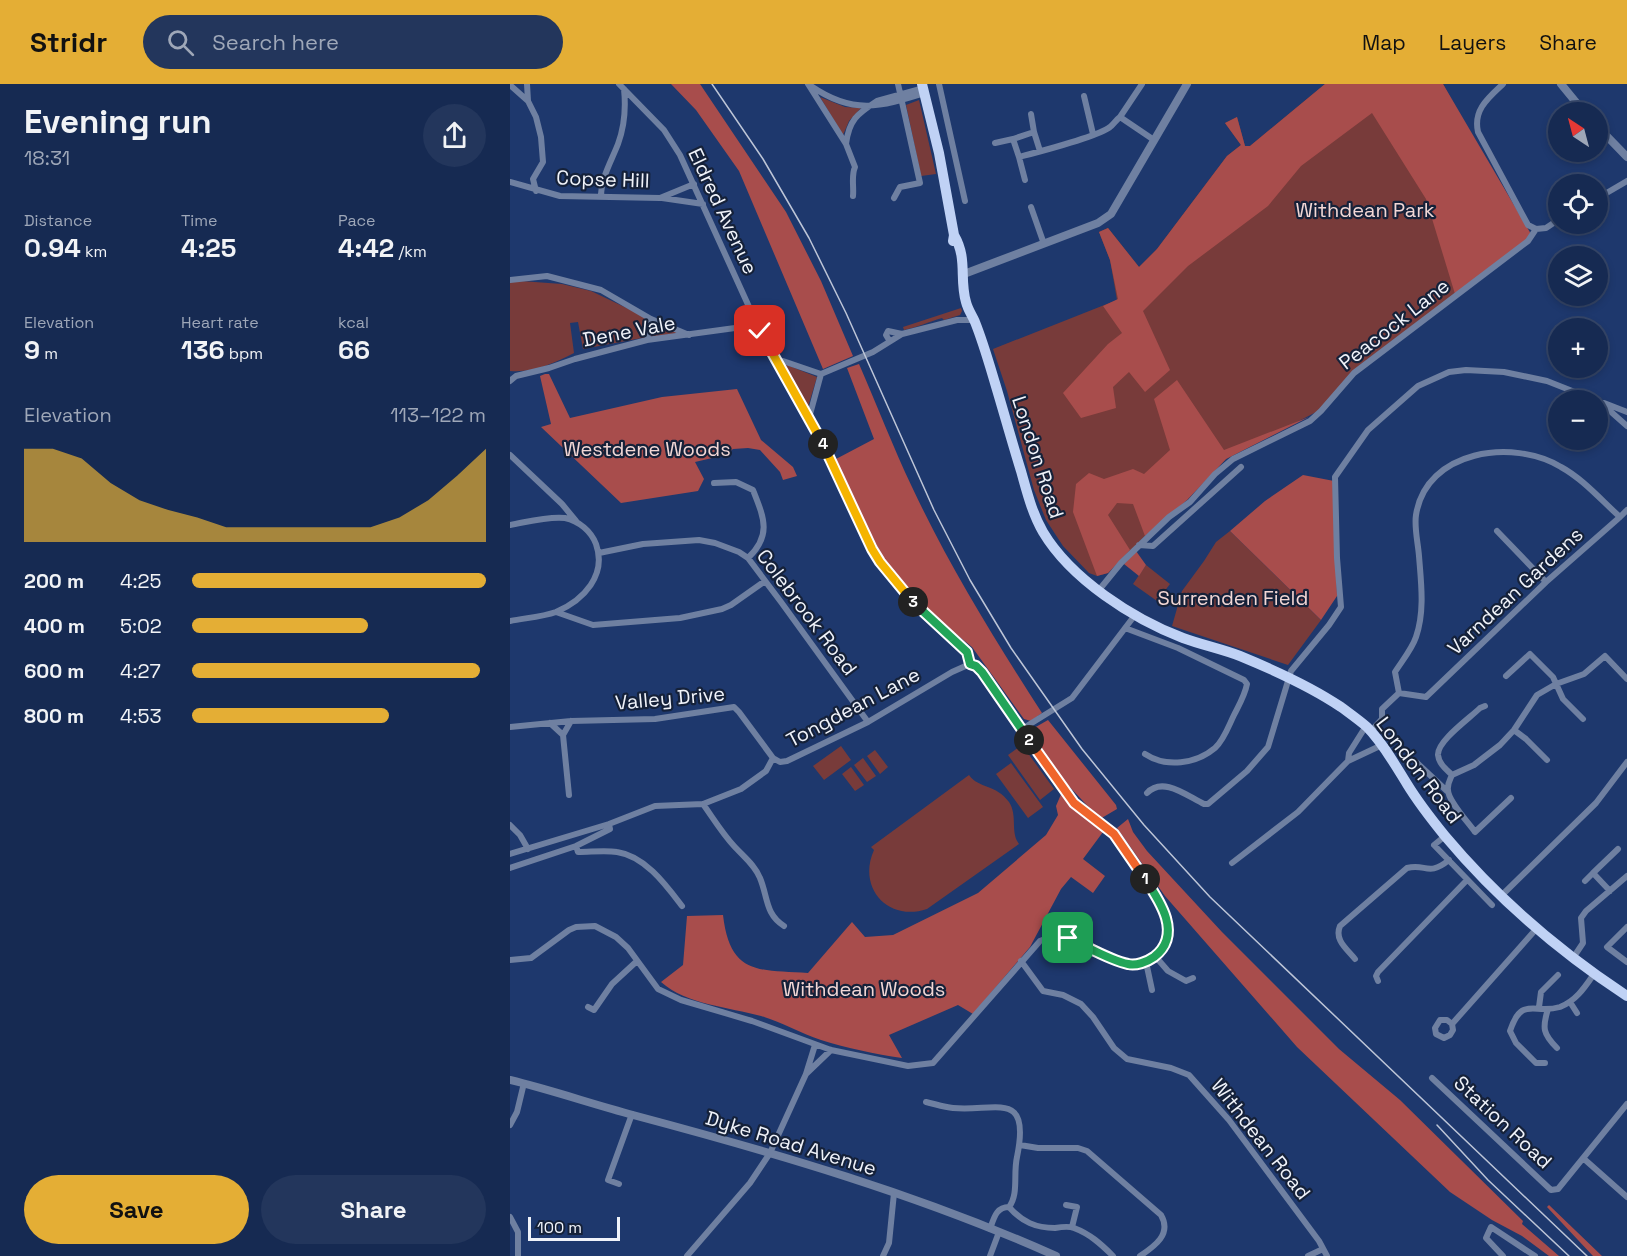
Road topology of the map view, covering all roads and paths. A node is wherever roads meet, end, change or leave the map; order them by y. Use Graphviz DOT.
graph roads {
  1 [pos="526,84"];
  2 [pos="898,84"];
  3 [pos="939,84"];
  4 [pos="1142,84"];
  5 [pos="1503,84"];
  6 [pos="1561,84"];
  7 [pos="1189,85"];
  8 [pos="622,86"];
  9 [pos="513,87"];
  10 [pos="924,89"];
  11 [pos="1084,96"];
  12 [pos="901,97"];
  13 [pos="528,101"];
  14 [pos="636,102"];
  15 [pos="1576,102"];
  16 [pos="870,105"];
  17 [pos="626,110"];
  18 [pos="1031,114"];
  19 [pos="1120,117"];
  20 [pos="950,132"];
  21 [pos="1034,132"];
  22 [pos="935,134"];
  23 [pos="1093,134"];
  24 [pos="1608,137"];
  25 [pos="1013,139"];
  26 [pos="1154,140"];
  27 [pos="995,143"];
  28 [pos="846,144"];
  29 [pos="1040,151"];
  30 [pos="1019,157"];
  31 [pos="1627,157"];
  32 [pos="533,179"];
  33 [pos="1025,180"];
  34 [pos="510,182"];
  35 [pos="1627,182"];
  36 [pos="694,184"];
  37 [pos="519,186"];
  38 [pos="536,191"];
  39 [pos="1608,192"];
  40 [pos="853,196"];
  41 [pos="601,197"];
  42 [pos="660,198"];
  43 [pos="894,198"];
  44 [pos="965,201"];
  45 [pos="703,204"];
  46 [pos="1030,207"];
  47 [pos="1548,227"];
  48 [pos="1536,229"];
  49 [pos="1044,243"];
  50 [pos="964,274"];
  51 [pos="510,280"];
  52 [pos="968,309"];
  53 [pos="651,319"];
  54 [pos="957,320"];
  55 [pos="975,320"];
  56 [pos="757,325"];
  57 [pos="690,335"];
  58 [pos="647,340"];
  59 [pos="776,361"];
  60 [pos="821,374"];
  61 [pos="513,375"];
  62 [pos="510,381"];
  63 [pos="1568,390"];
  64 [pos="1608,405"];
  65 [pos="1608,410"];
  66 [pos="1627,412"];
  67 [pos="809,418"];
  68 [pos="1627,426"];
  69 [pos="510,454"];
  70 [pos="1241,467"];
  71 [pos="714,483"];
  72 [pos="562,504"];
  73 [pos="1627,510"];
  74 [pos="1620,517"];
  75 [pos="557,518"];
  76 [pos="576,522"];
  77 [pos="510,525"];
  78 [pos="1497,531"];
  79 [pos="1139,545"];
  80 [pos="599,553"];
  81 [pos="748,558"];
  82 [pos="765,581"];
  83 [pos="1546,582"];
  84 [pos="1099,590"];
  85 [pos="556,612"];
  86 [pos="1135,615"];
  87 [pos="510,621"];
  88 [pos="1125,628"];
  89 [pos="970,664"];
  90 [pos="1506,676"];
  91 [pos="1288,678"];
  92 [pos="1627,680"];
  93 [pos="1556,684"];
  94 [pos="1399,693"];
  95 [pos="1485,706"];
  96 [pos="1583,719"];
  97 [pos="571,721"];
  98 [pos="868,722"];
  99 [pos="550,723"];
  100 [pos="510,727"];
  101 [pos="1021,728"];
  102 [pos="1368,729"];
  103 [pos="1514,730"];
  104 [pos="563,735"];
  105 [pos="1382,745"];
  106 [pos="1145,753"];
  107 [pos="773,758"];
  108 [pos="1546,760"];
  109 [pos="1348,761"];
  110 [pos="1415,761"];
  111 [pos="1627,762"];
  112 [pos="1452,775"];
  113 [pos="1447,791"];
  114 [pos="1147,793"];
  115 [pos="569,795"];
  116 [pos="1511,798"];
  117 [pos="703,804"];
  118 [pos="609,824"];
  119 [pos="510,825"];
  120 [pos="1445,836"];
  121 [pos="576,846"];
  122 [pos="528,849"];
  123 [pos="1618,849"];
  124 [pos="510,854"];
  125 [pos="1449,860"];
  126 [pos="1232,863"];
  127 [pos="510,868"];
  128 [pos="1593,873"];
  129 [pos="1627,876"];
  130 [pos="1467,880"];
  131 [pos="1585,881"];
  132 [pos="1610,891"];
  133 [pos="1502,896"];
  134 [pos="1492,905"];
  135 [pos="682,906"];
  136 [pos="784,926"];
  137 [pos="1627,927"];
  138 [pos="1537,928"];
  139 [pos="1155,956"];
  140 [pos="1573,958"];
  141 [pos="1355,959"];
  142 [pos="510,960"];
  143 [pos="636,961"];
  144 [pos="1021,961"];
  145 [pos="1146,962"];
  146 [pos="1627,962"];
  147 [pos="1594,974"];
  148 [pos="1558,975"];
  149 [pos="1193,978"];
  150 [pos="1378,981"];
  151 [pos="1152,990"];
  152 [pos="1627,996"];
  153 [pos="1570,1002"];
  154 [pos="1539,1007"];
  155 [pos="1548,1010"];
  156 [pos="602,1013"];
  157 [pos="1577,1013"];
  158 [pos="1452,1024"];
  159 [pos="815,1045"];
  160 [pos="1557,1048"];
  161 [pos="831,1050"];
  162 [pos="1545,1064"];
  163 [pos="806,1074"];
  164 [pos="1432,1078"];
  165 [pos="510,1080"];
  166 [pos="524,1083"];
  167 [pos="926,1102"];
  168 [pos="1627,1104"];
  169 [pos="632,1114"];
  170 [pos="510,1125"];
  171 [pos="1020,1146"];
  172 [pos="770,1153"];
  173 [pos="1583,1158"];
  174 [pos="619,1184"];
  175 [pos="894,1193"];
  176 [pos="1627,1197"];
  177 [pos="1066,1205"];
  178 [pos="1010,1207"];
  179 [pos="510,1217"];
  180 [pos="1072,1227"];
  181 [pos="990,1229"];
  182 [pos="999,1232"];
  183 [pos="1323,1249"];
  184 [pos="519,1256"];
  185 [pos="687,1256"];
  186 [pos="883,1256"];
  187 [pos="990,1256"];
  188 [pos="1056,1256"];
  189 [pos="1113,1256"];
  190 [pos="1140,1256"];
  191 [pos="1308,1256"];
  192 [pos="1327,1256"];
  193 [pos="1503,1256"];
  194 [pos="1535,1256"];
  1 -- 9 [label="street"];
  1 -- 13 [label="street"];
  2 -- 12 [label="street"];
  3 -- 20 [label="street"];
  4 -- 19 [label="street"];
  5 -- 48 [label="street"];
  6 -- 15 [label="street"];
  7 -- 26 [label="street"];
  8 -- 14 [label="street, Eldred Avenue"];
  8 -- 17 [label="street"];
  9 -- 13 [label="street"];
  10 -- 12 [label="street"];
  10 -- 22 [label="highway, London Road"];
  11 -- 23 [label="street"];
  12 -- 16 [label="street"];
  12 -- 43 [label="street"];
  13 -- 32 [label="street"];
  14 -- 17 [label="street"];
  14 -- 36 [label="street, Eldred Avenue"];
  16 -- 28 [label="street"];
  16 -- 28 [label="street"];
  17 -- 41 [label="street"];
  18 -- 21 [label="street"];
  19 -- 23 [label="street"];
  19 -- 26 [label="street"];
  20 -- 22 [label="street"];
  20 -- 44 [label="street"];
  21 -- 25 [label="street"];
  21 -- 29 [label="street"];
  22 -- 50 [label="highway, London Road"];
  23 -- 29 [label="street"];
  24 -- 31 [label="street"];
  25 -- 27 [label="street"];
  25 -- 30 [label="street"];
  26 -- 49 [label="street"];
  28 -- 40 [label="street"];
  29 -- 30 [label="street"];
  30 -- 33 [label="street"];
  32 -- 37 [label="street"];
  32 -- 38 [label="street"];
  34 -- 37 [label="street, Copse Hill"];
  35 -- 39 [label="street"];
  36 -- 42 [label="street, Copse Hill"];
  36 -- 45 [label="street, Eldred Avenue"];
  37 -- 38 [label="street, Copse Hill"];
  38 -- 41 [label="street, Copse Hill"];
  41 -- 42 [label="street, Copse Hill"];
  42 -- 45 [label="street, Copse Hill"];
  45 -- 56 [label="street, Eldred Avenue"];
  46 -- 49 [label="street"];
  47 -- 48 [label="street, Peacock Lane"];
  48 -- 79 [label="street, Peacock Lane"];
  49 -- 50 [label="street"];
  50 -- 52 [label="highway, London Road"];
  50 -- 55 [label="highway, London Road"];
  51 -- 53 [label="street"];
  52 -- 54 [label="street"];
  52 -- 55 [label="highway, London Road"];
  53 -- 57 [label="street"];
  53 -- 58 [label="street"];
  54 -- 55 [label="street"];
  54 -- 60 [label="street"];
  55 -- 84 [label="highway, London Road"];
  56 -- 57 [label="street, Dene Vale"];
  56 -- 59 [label="street, Eldred Avenue"];
  57 -- 58 [label="street, Dene Vale"];
  58 -- 61 [label="street, Dene Vale"];
  59 -- 60 [label="street"];
  59 -- 67 [label="street, Eldred Avenue"];
  60 -- 67 [label="street"];
  61 -- 62 [label="street, Dene Vale"];
  63 -- 91 [label="street"];
  64 -- 66 [label="street"];
  65 -- 68 [label="street"];
  67 -- 89 [label="street, Eldred Avenue"];
  69 -- 72 [label="street"];
  70 -- 79 [label="street, Peacock Lane"];
  71 -- 81 [label="street"];
  72 -- 75 [label="street"];
  72 -- 76 [label="street"];
  73 -- 74 [label="street, Varndean Gardens"];
  74 -- 83 [label="street, Varndean Gardens"];
  74 -- 94 [label="street"];
  75 -- 76 [label="street"];
  75 -- 77 [label="street"];
  76 -- 80 [label="street"];
  78 -- 83 [label="street"];
  79 -- 84 [label="street, Peacock Lane"];
  80 -- 81 [label="street, Colebrook Road"];
  80 -- 85 [label="street"];
  81 -- 82 [label="street, Colebrook Road"];
  82 -- 85 [label="street"];
  82 -- 98 [label="street, Colebrook Road"];
  83 -- 94 [label="street, Varndean Gardens"];
  84 -- 86 [label="highway, London Road"];
  85 -- 87 [label="street"];
  86 -- 88 [label="street"];
  86 -- 91 [label="highway, London Road"];
  88 -- 101 [label="street"];
  88 -- 106 [label="street"];
  89 -- 98 [label="street, Tongdean Lane"];
  89 -- 101 [label="street"];
  90 -- 93 [label="street"];
  91 -- 102 [label="highway, London Road"];
  91 -- 114 [label="street"];
  92 -- 93 [label="street"];
  93 -- 96 [label="street"];
  93 -- 103 [label="street"];
  94 -- 102 [label="street"];
  95 -- 112 [label="street"];
  97 -- 99 [label="street, Valley Drive"];
  97 -- 104 [label="street"];
  97 -- 107 [label="street, Valley Drive"];
  98 -- 107 [label="street, Tongdean Lane"];
  99 -- 100 [label="street, Valley Drive"];
  99 -- 104 [label="street"];
  101 -- 139 [label="street"];
  102 -- 105 [label="highway, London Road"];
  102 -- 109 [label="street"];
  103 -- 108 [label="street"];
  103 -- 112 [label="street"];
  104 -- 115 [label="street"];
  105 -- 109 [label="street"];
  105 -- 120 [label="highway, London Road"];
  107 -- 117 [label="street, Tongdean Lane"];
  109 -- 126 [label="street"];
  110 -- 113 [label="street"];
  111 -- 133 [label="street"];
  112 -- 113 [label="street"];
  113 -- 116 [label="street"];
  117 -- 118 [label="street, Tongdean Lane"];
  117 -- 136 [label="street"];
  118 -- 121 [label="street"];
  118 -- 122 [label="street, Tongdean Lane"];
  119 -- 122 [label="street"];
  120 -- 125 [label="street"];
  120 -- 133 [label="highway, London Road"];
  121 -- 127 [label="street"];
  121 -- 135 [label="street"];
  122 -- 124 [label="street, Tongdean Lane"];
  123 -- 128 [label="street"];
  125 -- 130 [label="street"];
  125 -- 141 [label="street"];
  128 -- 131 [label="street"];
  128 -- 132 [label="street"];
  129 -- 132 [label="street"];
  130 -- 134 [label="street"];
  130 -- 150 [label="street"];
  132 -- 140 [label="street"];
  133 -- 138 [label="highway, London Road"];
  137 -- 146 [label="street"];
  138 -- 140 [label="highway, London Road"];
  138 -- 158 [label="street"];
  139 -- 145 [label="street"];
  139 -- 149 [label="street"];
  140 -- 147 [label="highway, London Road"];
  142 -- 143 [label="street"];
  143 -- 156 [label="street"];
  143 -- 159 [label="street"];
  144 -- 145 [label="street"];
  144 -- 161 [label="street"];
  144 -- 183 [label="street, Withdean Road"];
  145 -- 151 [label="street"];
  147 -- 152 [label="highway, London Road"];
  147 -- 153 [label="street"];
  148 -- 154 [label="street"];
  153 -- 155 [label="street"];
  153 -- 157 [label="street"];
  154 -- 155 [label="street"];
  154 -- 162 [label="street"];
  155 -- 160 [label="street"];
  159 -- 161 [label="street"];
  159 -- 163 [label="street"];
  161 -- 163 [label="street"];
  163 -- 172 [label="street"];
  164 -- 173 [label="street, Station Road"];
  165 -- 166 [label="street, Dyke Road Avenue"];
  166 -- 169 [label="street, Dyke Road Avenue"];
  166 -- 170 [label="street"];
  167 -- 171 [label="street"];
  168 -- 173 [label="street"];
  169 -- 172 [label="street, Dyke Road Avenue"];
  169 -- 174 [label="street"];
  171 -- 178 [label="street"];
  171 -- 190 [label="street"];
  172 -- 175 [label="street, Dyke Road Avenue"];
  172 -- 185 [label="street"];
  173 -- 176 [label="street"];
  175 -- 181 [label="street, Dyke Road Avenue"];
  175 -- 186 [label="street"];
  177 -- 180 [label="street"];
  178 -- 180 [label="street"];
  178 -- 181 [label="street"];
  179 -- 184 [label="street"];
  180 -- 189 [label="street"];
  181 -- 182 [label="street, Dyke Road Avenue"];
  182 -- 187 [label="street"];
  182 -- 188 [label="street, Dyke Road Avenue"];
  183 -- 191 [label="street"];
  183 -- 192 [label="street, Withdean Road"];
  193 -- 194 [label="street"];
}
